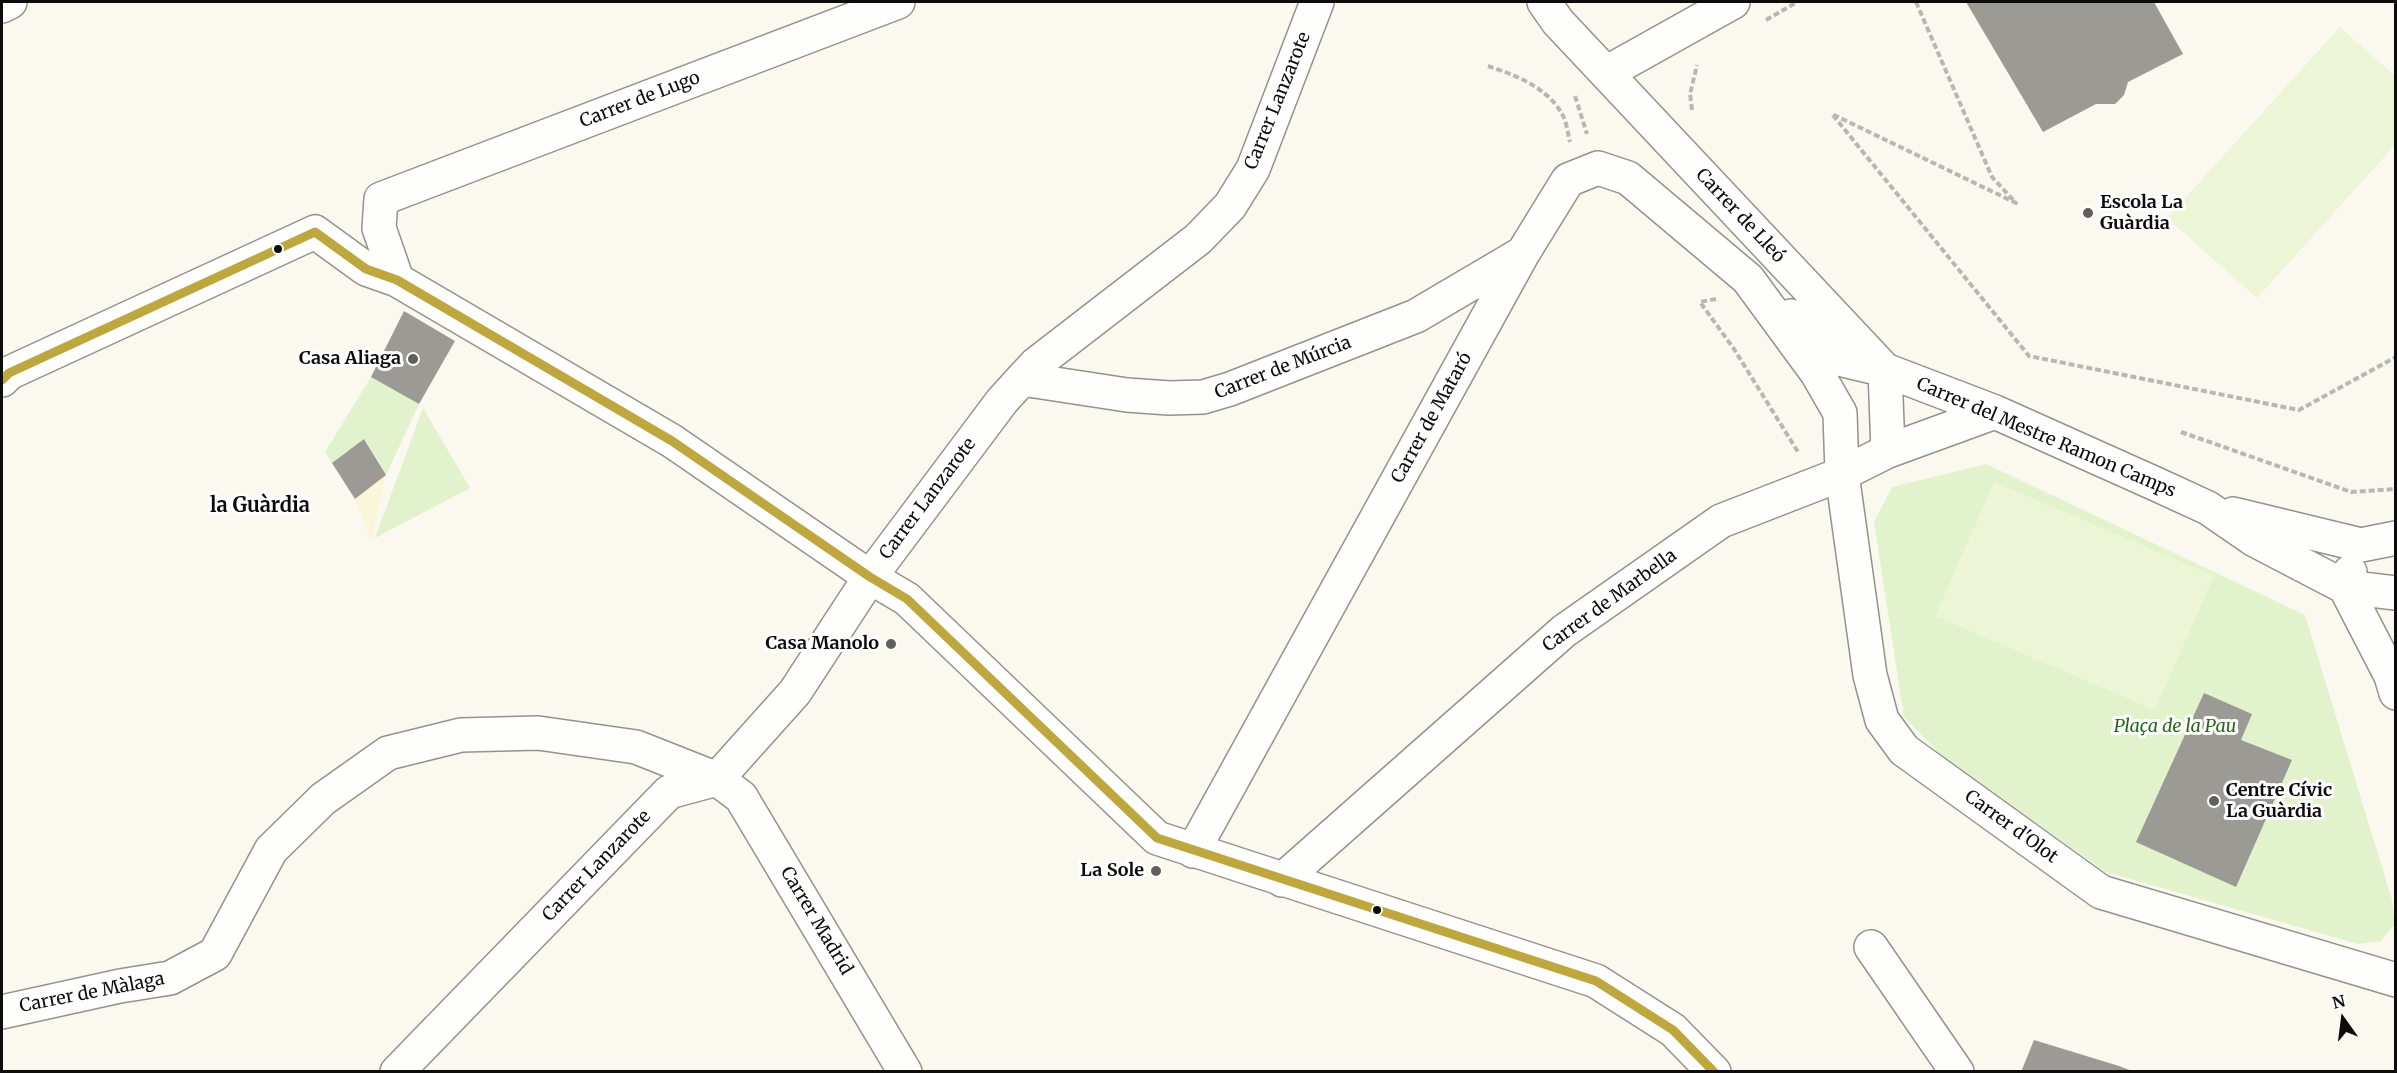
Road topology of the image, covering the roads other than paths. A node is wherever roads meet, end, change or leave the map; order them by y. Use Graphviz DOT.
graph roads {
  1 [pos="10,2"];
  2 [pos="898,2"];
  3 [pos="1317,2"];
  4 [pos="1544,2"];
  5 [pos="1733,2"];
  6 [pos="2,6"];
  7 [pos="1606,73"];
  8 [pos="1523,253"];
  9 [pos="1748,279"];
  10 [pos="397,280"];
  11 [pos="1885,370"];
  12 [pos="1022,379"];
  13 [pos="2,380"];
  14 [pos="1995,412"];
  15 [pos="1888,450"];
  16 [pos="1842,474"];
  17 [pos="2208,508"];
  18 [pos="2396,538"];
  19 [pos="2361,545"];
  20 [pos="870,577"];
  21 [pos="2345,587"];
  22 [pos="2395,598"];
  23 [pos="2396,636"];
  24 [pos="2394,680"];
  25 [pos="717,779"];
  26 [pos="1193,851"];
  27 [pos="1282,880"];
  28 [pos="1871,947"];
  29 [pos="2396,980"];
  30 [pos="2,1012"];
  31 [pos="396,1071"];
  32 [pos="905,1071"];
  33 [pos="1714,1071"];
  34 [pos="1957,1071"];
  1 -- 6 [label="street"];
  2 -- 10 [label="street, Carrer de Lugo"];
  3 -- 12 [label="street, Carrer Lanzarote"];
  4 -- 7 [label="street, Carrer de Lleó"];
  5 -- 7 [label="street"];
  7 -- 11 [label="street, Carrer de Lleó"];
  8 -- 9 [label="street, Carrer de Mataró"];
  8 -- 12 [label="street, Carrer de Múrcia"];
  8 -- 26 [label="street, Carrer de Mataró"];
  9 -- 11 [label="street"];
  9 -- 16 [label="street"];
  10 -- 13 [label="street"];
  10 -- 20 [label="street"];
  11 -- 14 [label="street, Carrer del Mestre Ramon Camps"];
  11 -- 15 [label="street"];
  12 -- 20 [label="street, Carrer Lanzarote"];
  14 -- 15 [label="street, Carrer de Marbella"];
  14 -- 17 [label="street, Carrer del Mestre Ramon Camps"];
  15 -- 16 [label="street, Carrer de Marbella"];
  16 -- 27 [label="street, Carrer de Marbella"];
  16 -- 29 [label="street, Carrer d'Olot"];
  17 -- 19 [label="street, Carrer del Mestre Ramon Camps"];
  17 -- 21 [label="street, Carrer del Mestre Ramon Camps"];
  18 -- 19 [label="street, Carrer del Mestre Ramon Camps"];
  19 -- 21 [label="street"];
  19 -- 22 [label="street"];
  20 -- 25 [label="street, Carrer Lanzarote"];
  20 -- 26 [label="street"];
  21 -- 22 [label="street, Carrer del Mestre Ramon Camps"];
  21 -- 24 [label="street"];
  23 -- 24 [label="street"];
  25 -- 30 [label="street, Carrer de Màlaga"];
  25 -- 31 [label="street, Carrer Lanzarote"];
  25 -- 32 [label="street, Carrer Madrid"];
  26 -- 27 [label="street"];
  27 -- 33 [label="street"];
  28 -- 34 [label="street"];
}
